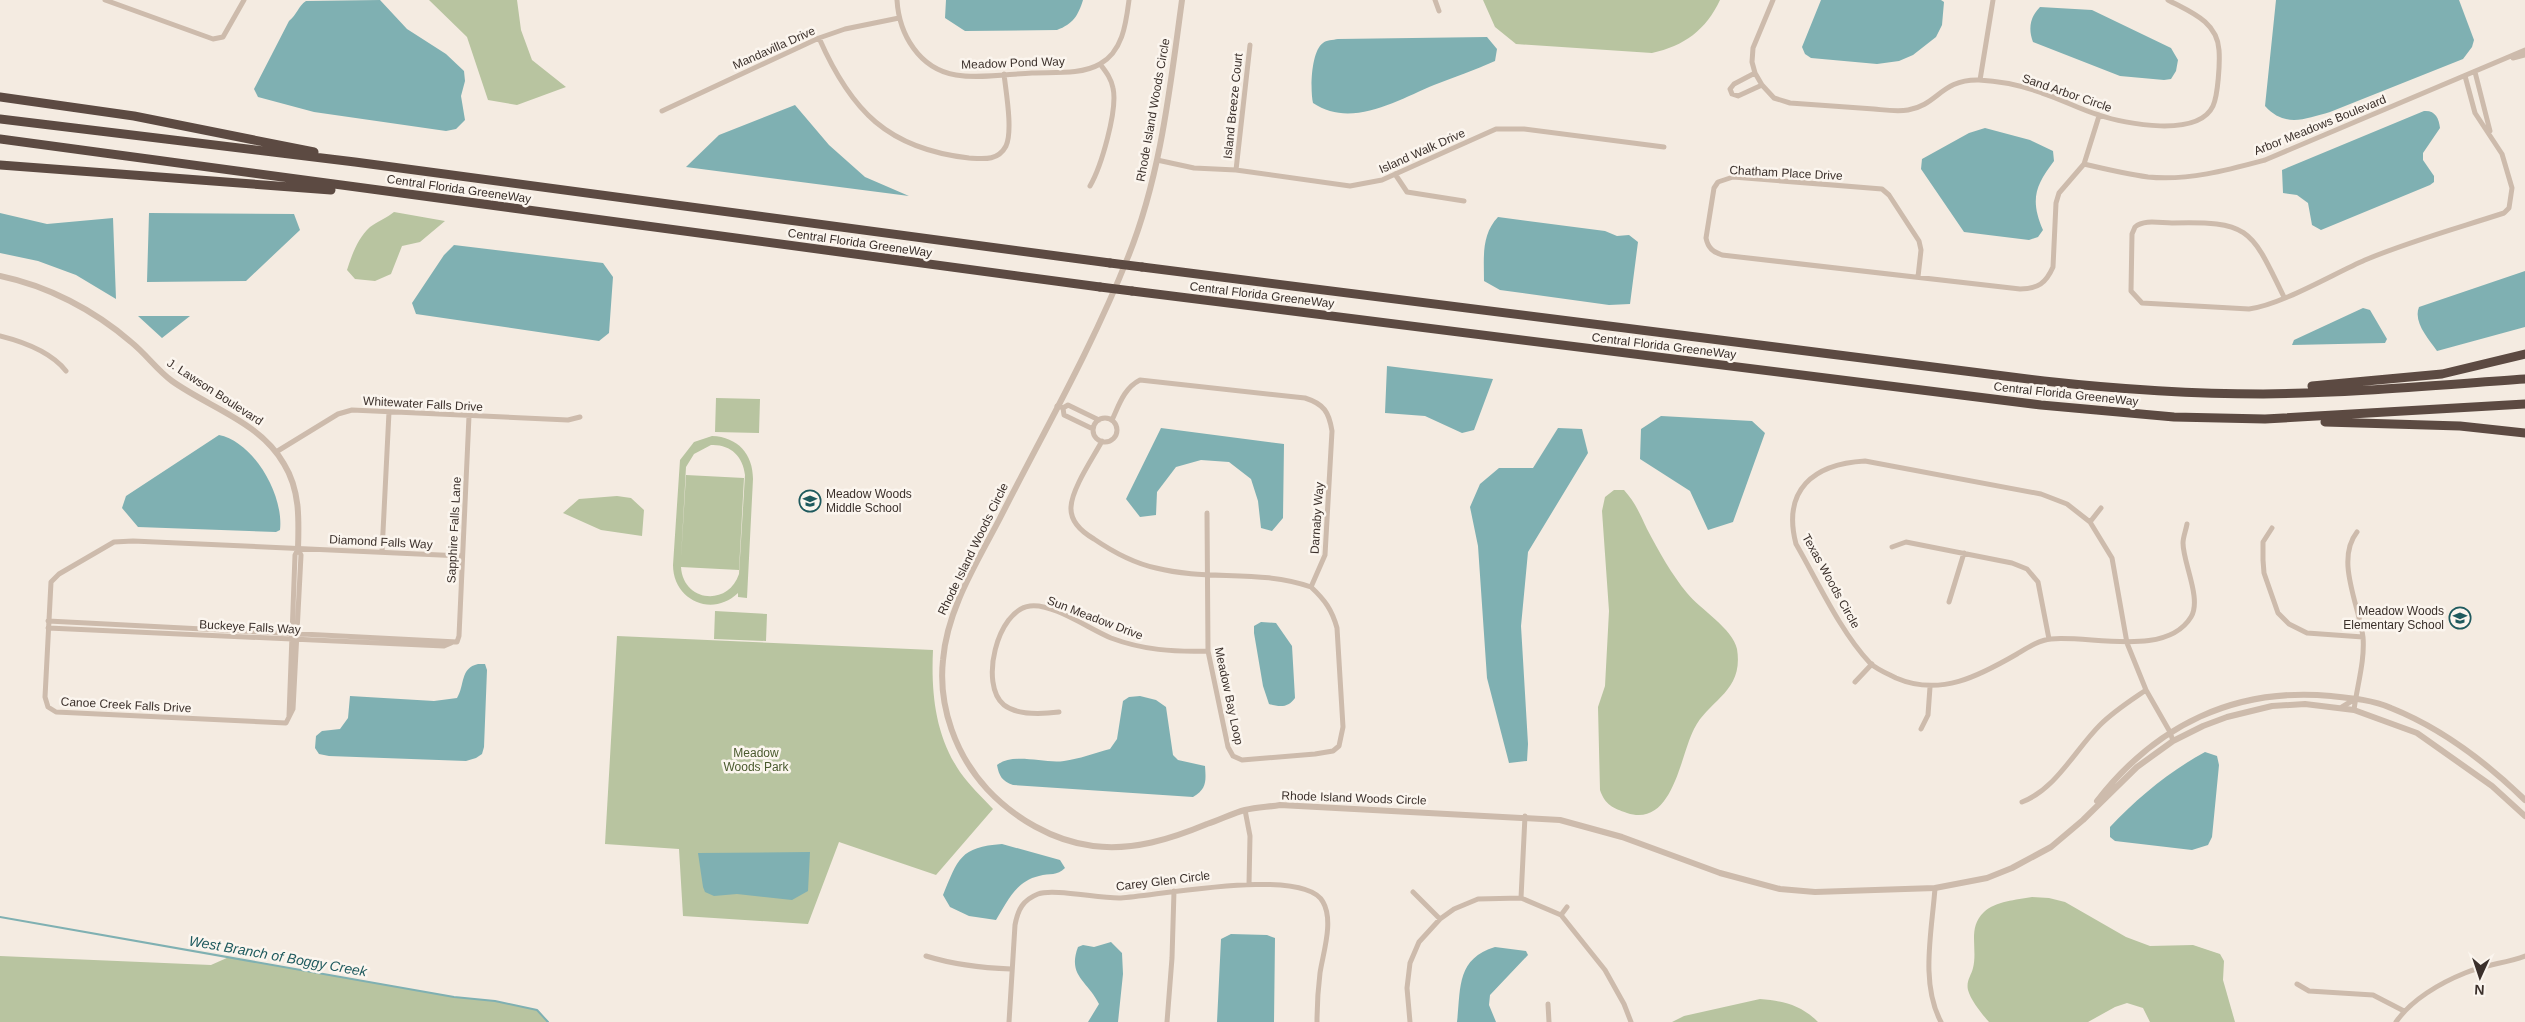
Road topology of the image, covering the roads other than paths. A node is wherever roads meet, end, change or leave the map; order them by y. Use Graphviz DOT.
graph roads {
  1 [pos="105,0"];
  2 [pos="244,0"];
  3 [pos="897,0"];
  4 [pos="1129,0"];
  5 [pos="1182,0"];
  6 [pos="1435,0"];
  7 [pos="1773,0"];
  8 [pos="1992,0"];
  9 [pos="2168,0"];
  10 [pos="1439,11"];
  11 [pos="898,18"];
  12 [pos="819,38"];
  13 [pos="1250,45"];
  14 [pos="2525,50"];
  15 [pos="2525,55"];
  16 [pos="2498,62"];
  17 [pos="1100,64"];
  18 [pos="2475,72"];
  19 [pos="1754,73"];
  20 [pos="1004,74"];
  21 [pos="2465,76"];
  22 [pos="1980,80"];
  23 [pos="1762,85"];
  24 [pos="0,97"];
  25 [pos="2483,100"];
  26 [pos="2472,103"];
  27 [pos="662,111"];
  28 [pos="2099,116"];
  29 [pos="0,119"];
  30 [pos="2490,134"];
  31 [pos="0,139"];
  32 [pos="1664,147"];
  33 [pos="1157,160"];
  34 [pos="2084,164"];
  35 [pos="0,165"];
  36 [pos="1236,170"];
  37 [pos="1395,174"];
  38 [pos="485,180"];
  39 [pos="1090,186"];
  40 [pos="1464,201"];
  41 [pos="481,205"];
  42 [pos="0,276"];
  43 [pos="1918,277"];
  44 [pos="2284,297"];
  45 [pos="0,336"];
  46 [pos="2525,354"];
  47 [pos="66,371"];
  48 [pos="2525,379"];
  49 [pos="2175,392"];
  50 [pos="2525,404"];
  51 [pos="1060,407"];
  52 [pos="389,412"];
  53 [pos="469,416"];
  54 [pos="580,417"];
  55 [pos="2265,419"];
  56 [pos="1099,420"];
  57 [pos="1112,420"];
  58 [pos="1093,430"];
  59 [pos="2525,432"];
  60 [pos="1102,441"];
  61 [pos="276,452"];
  62 [pos="2101,508"];
  63 [pos="1207,513"];
  64 [pos="2090,522"];
  65 [pos="2187,524"];
  66 [pos="2272,528"];
  67 [pos="2357,532"];
  68 [pos="1892,546"];
  69 [pos="298,549"];
  70 [pos="382,552"];
  71 [pos="1964,553"];
  72 [pos="462,556"];
  73 [pos="1206,574"];
  74 [pos="1311,587"];
  75 [pos="293,590"];
  76 [pos="300,590"];
  77 [pos="1949,602"];
  78 [pos="48,621"];
  79 [pos="121,624"];
  80 [pos="48,628"];
  81 [pos="180,630"];
  82 [pos="120,631"];
  83 [pos="291,636"];
  84 [pos="298,636"];
  85 [pos="2363,637"];
  86 [pos="2049,639"];
  87 [pos="452,643"];
  88 [pos="2128,643"];
  89 [pos="1208,650"];
  90 [pos="1872,664"];
  91 [pos="292,681"];
  92 [pos="1855,682"];
  93 [pos="1930,686"];
  94 [pos="2146,690"];
  95 [pos="2355,699"];
  96 [pos="2342,707"];
  97 [pos="2354,710"];
  98 [pos="1059,712"];
  99 [pos="289,718"];
  100 [pos="1921,728"];
  101 [pos="2170,732"];
  102 [pos="2173,741"];
  103 [pos="2525,800"];
  104 [pos="2022,802"];
  105 [pos="1245,810"];
  106 [pos="1524,816"];
  107 [pos="2525,816"];
  108 [pos="2083,820"];
  109 [pos="1249,884"];
  110 [pos="1934,888"];
  111 [pos="1174,891"];
  112 [pos="1413,892"];
  113 [pos="1521,898"];
  114 [pos="1567,907"];
  115 [pos="1562,915"];
  116 [pos="1440,919"];
  117 [pos="926,956"];
  118 [pos="2525,956"];
  119 [pos="1011,969"];
  120 [pos="2297,984"];
  121 [pos="1548,1004"];
  122 [pos="2404,1011"];
  123 [pos="1008,1022"];
  124 [pos="1167,1022"];
  125 [pos="1317,1022"];
  126 [pos="1410,1022"];
  127 [pos="1548,1022"];
  128 [pos="1630,1022"];
  129 [pos="1941,1022"];
  130 [pos="2396,1022"];
  1 -- 2 [label="street"];
  3 -- 11 [label="street, Meadow Pond Way"];
  4 -- 17 [label="street, Meadow Pond Way"];
  5 -- 33 [label="street, Rhode Island Woods Circle"];
  6 -- 10 [label="street"];
  7 -- 19 [label="street"];
  8 -- 22 [label="street"];
  9 -- 28 [label="street, Sand Arbor Circle"];
  11 -- 12 [label="street, Mandavilla Drive"];
  11 -- 20 [label="street, Meadow Pond Way"];
  12 -- 20 [label="street"];
  12 -- 27 [label="street, Mandavilla Drive"];
  13 -- 36 [label="street, Island Breeze Court"];
  14 -- 16 [label="street, Arbor Meadows Boulevard"];
  15 -- 16 [label="street, Arbor Meadows Boulevard"];
  16 -- 18 [label="street, Arbor Meadows Boulevard"];
  17 -- 20 [label="street, Meadow Pond Way"];
  17 -- 39 [label="street"];
  18 -- 21 [label="street, Arbor Meadows Boulevard"];
  18 -- 25 [label="street"];
  19 -- 23 [label="street, Sand Arbor Circle"];
  19 -- 23 [label="street"];
  21 -- 26 [label="street"];
  21 -- 34 [label="street, Arbor Meadows Boulevard"];
  22 -- 23 [label="street, Sand Arbor Circle"];
  22 -- 28 [label="street, Sand Arbor Circle"];
  24 -- 38 [label="highway"];
  25 -- 26 [label="street"];
  25 -- 30 [label="street"];
  26 -- 30 [label="street"];
  28 -- 34 [label="street"];
  29 -- 38 [label="highway, Central Florida GreeneWay"];
  30 -- 44 [label="street"];
  31 -- 41 [label="highway, Central Florida GreeneWay"];
  32 -- 37 [label="street, Island Walk Drive"];
  33 -- 36 [label="street, Island Walk Drive"];
  33 -- 51 [label="street, Rhode Island Woods Circle"];
  34 -- 43 [label="street, Chatham Place Drive"];
  35 -- 41 [label="highway"];
  36 -- 37 [label="street, Island Walk Drive"];
  37 -- 40 [label="street"];
  38 -- 49 [label="highway, Central Florida GreeneWay, bridge"];
  41 -- 55 [label="highway, Central Florida GreeneWay, bridge"];
  42 -- 61 [label="street, J. Lawson Boulevard"];
  43 -- 43 [label="street, Chatham Place Drive"];
  44 -- 44 [label="street"];
  45 -- 47 [label="street"];
  46 -- 49 [label="highway"];
  48 -- 49 [label="highway, Central Florida GreeneWay"];
  50 -- 55 [label="highway, Central Florida GreeneWay"];
  51 -- 56 [label="street"];
  51 -- 58 [label="street"];
  51 -- 105 [label="street, Rhode Island Woods Circle"];
  52 -- 53 [label="street, Whitewater Falls Drive"];
  52 -- 61 [label="street, Whitewater Falls Drive"];
  52 -- 70 [label="street"];
  53 -- 54 [label="street, Whitewater Falls Drive"];
  53 -- 72 [label="street, Sapphire Falls Lane"];
  55 -- 59 [label="highway"];
  56 -- 57 [label="street"];
  56 -- 58 [label="street"];
  57 -- 60 [label="street, Darnaby Way"];
  57 -- 74 [label="street, Darnaby Way"];
  58 -- 60 [label="street"];
  60 -- 73 [label="street, Darnaby Way"];
  61 -- 69 [label="street, J. Lawson Boulevard"];
  62 -- 64 [label="street"];
  63 -- 73 [label="street, Meadow Bay Loop"];
  64 -- 88 [label="street, Texas Woods Circle"];
  64 -- 90 [label="street, Texas Woods Circle"];
  65 -- 88 [label="street"];
  66 -- 85 [label="street"];
  67 -- 85 [label="street"];
  68 -- 71 [label="street"];
  69 -- 70 [label="street, Diamond Falls Way"];
  69 -- 75 [label="street, J. Lawson Boulevard"];
  69 -- 76 [label="street, J. Lawson Boulevard"];
  69 -- 78 [label="street, Canoe Creek Falls Drive"];
  70 -- 72 [label="street, Diamond Falls Way"];
  71 -- 77 [label="street"];
  71 -- 86 [label="street"];
  72 -- 87 [label="street, Sapphire Falls Lane"];
  73 -- 74 [label="street, Darnaby Way"];
  73 -- 89 [label="street, Meadow Bay Loop"];
  74 -- 89 [label="street, Meadow Bay Loop"];
  75 -- 76 [label="street"];
  75 -- 83 [label="street, J. Lawson Boulevard"];
  76 -- 84 [label="street, J. Lawson Boulevard"];
  78 -- 79 [label="street, Buckeye Falls Way"];
  78 -- 80 [label="street, Canoe Creek Falls Drive"];
  79 -- 81 [label="street, Buckeye Falls Way"];
  79 -- 82 [label="street"];
  80 -- 82 [label="street, Buckeye Falls Way"];
  80 -- 99 [label="street, Canoe Creek Falls Drive"];
  81 -- 82 [label="street, Buckeye Falls Way"];
  81 -- 83 [label="street, Buckeye Falls Way"];
  83 -- 84 [label="street, Buckeye Falls Way"];
  83 -- 91 [label="street, J. Lawson Boulevard"];
  84 -- 87 [label="street, Buckeye Falls Way"];
  84 -- 91 [label="street, J. Lawson Boulevard"];
  85 -- 95 [label="street"];
  86 -- 88 [label="street, Texas Woods Circle"];
  86 -- 93 [label="street, Texas Woods Circle"];
  88 -- 94 [label="street, Texas Woods Circle"];
  89 -- 98 [label="street, Sun Meadow Drive"];
  90 -- 92 [label="street"];
  90 -- 93 [label="street, Texas Woods Circle"];
  91 -- 99 [label="street, J. Lawson Boulevard"];
  93 -- 100 [label="street"];
  94 -- 101 [label="street, Texas Woods Circle"];
  94 -- 104 [label="street"];
  95 -- 96 [label="street"];
  95 -- 97 [label="street"];
  95 -- 101 [label="street, Rhode Island Woods Circle"];
  95 -- 103 [label="street, Rhode Island Woods Circle"];
  96 -- 97 [label="street, Rhode Island Woods Circle"];
  96 -- 102 [label="street, Rhode Island Woods Circle"];
  97 -- 107 [label="street, Rhode Island Woods Circle"];
  101 -- 102 [label="street, Texas Woods Circle"];
  101 -- 108 [label="street, Rhode Island Woods Circle"];
  102 -- 108 [label="street, Rhode Island Woods Circle"];
  105 -- 106 [label="street, Rhode Island Woods Circle"];
  105 -- 109 [label="street"];
  106 -- 110 [label="street, Rhode Island Woods Circle"];
  106 -- 113 [label="street"];
  108 -- 110 [label="street, Rhode Island Woods Circle"];
  109 -- 111 [label="street, Carey Glen Circle"];
  109 -- 125 [label="street, Carey Glen Circle"];
  110 -- 129 [label="street"];
  111 -- 119 [label="street, Carey Glen Circle"];
  111 -- 124 [label="street"];
  112 -- 116 [label="street"];
  113 -- 115 [label="street"];
  113 -- 116 [label="street"];
  114 -- 115 [label="street"];
  115 -- 128 [label="street"];
  116 -- 126 [label="street"];
  117 -- 119 [label="street"];
  118 -- 122 [label="street"];
  119 -- 123 [label="street, Carey Glen Circle"];
  120 -- 122 [label="street"];
  121 -- 127 [label="street"];
  122 -- 130 [label="street"];
}
